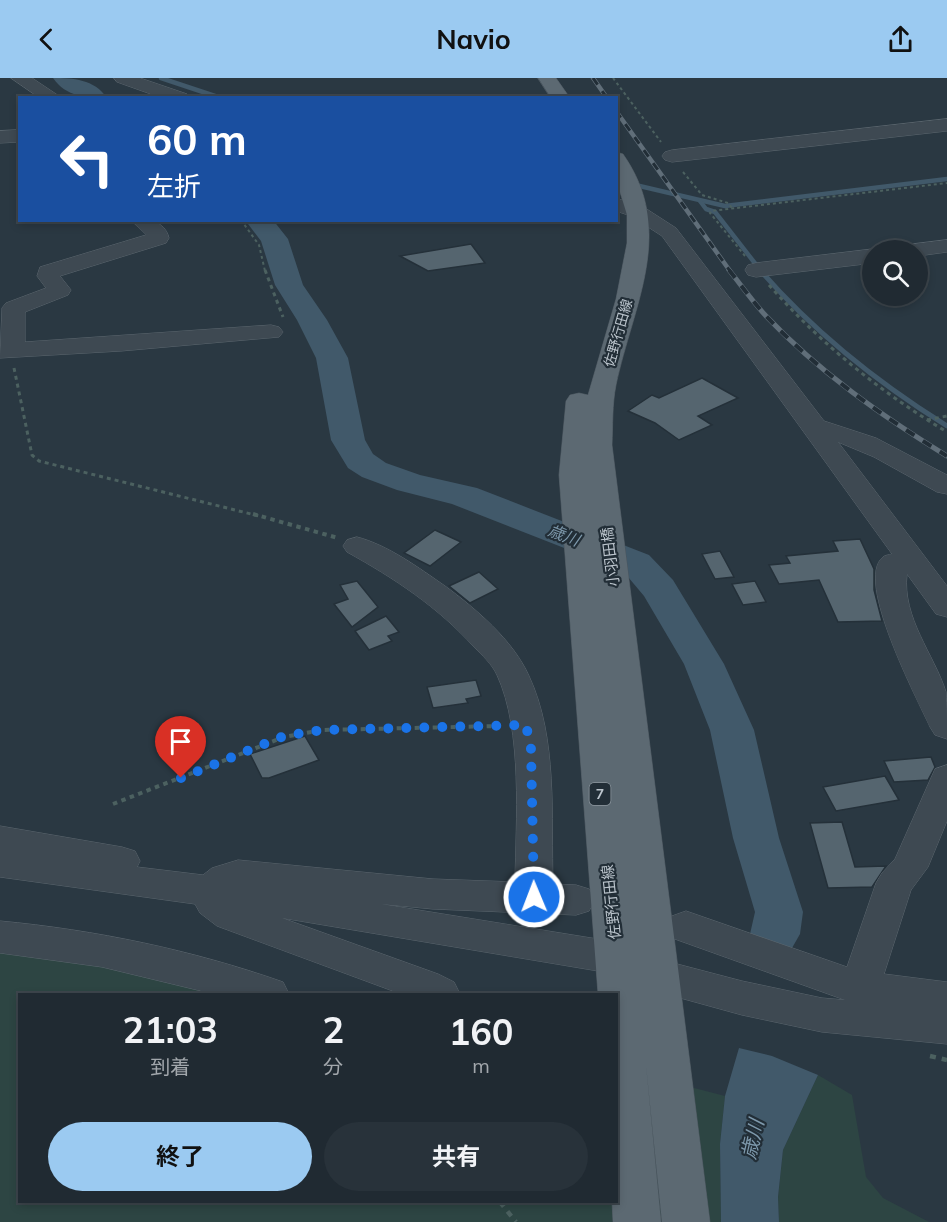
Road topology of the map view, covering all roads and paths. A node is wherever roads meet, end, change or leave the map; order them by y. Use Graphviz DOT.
graph roads {
  1 [pos="20,78"];
  2 [pos="123,78"];
  3 [pos="547,78"];
  4 [pos="564,78"];
  5 [pos="50,96"];
  6 [pos="175,96"];
  7 [pos="560,96"];
  8 [pos="576,96"];
  9 [pos="947,125"];
  10 [pos="18,136"];
  11 [pos="0,137"];
  12 [pos="672,156"];
  13 [pos="618,162"];
  14 [pos="623,204"];
  15 [pos="144,222"];
  16 [pos="243,222"];
  17 [pos="947,246"];
  18 [pos="928,248"];
  19 [pos="862,257"];
  20 [pos="756,270"];
  21 [pos="271,332"];
  22 [pos="7,350"];
  23 [pos="947,416"];
  24 [pos="926,420"];
  25 [pos="815,427"];
  26 [pos="947,486"];
  27 [pos="574,502"];
  28 [pos="605,513"];
  29 [pos="357,546"];
  30 [pos="910,557"];
  31 [pos="581,583"];
  32 [pos="947,607"];
  33 [pos="526,725"];
  34 [pos="947,727"];
  35 [pos="947,778"];
  36 [pos="113,804"];
  37 [pos="0,822"];
  38 [pos="0,840"];
  39 [pos="79,852"];
  40 [pos="0,863"];
  41 [pos="210,891"];
  42 [pos="534,897"];
  43 [pos="576,900"];
  44 [pos="686,927"];
  45 [pos="0,937"];
  46 [pos="616,958"];
  47 [pos="860,988"];
  48 [pos="265,993"];
  49 [pos="438,993"];
  50 [pos="661,996"];
  51 [pos="947,999"];
  52 [pos="947,1026"];
  53 [pos="501,1203"];
  54 [pos="516,1222"];
  55 [pos="637,1222"];
  56 [pos="686,1222"];
  1 -- 5 [label="street"];
  2 -- 6 [label="street"];
  3 -- 7 [label="main road"];
  4 -- 8 [label="main road"];
  9 -- 12 [label="street"];
  10 -- 11 [label="street"];
  13 -- 14 [label="main road, 佐野行田線 / 7"];
  14 -- 25 [label="street"];
  14 -- 27 [label="main road, 佐野行田線 / 7"];
  14 -- 28 [label="main road, 佐野行田線 / 7"];
  15 -- 22 [label="street"];
  16 -- 21 [label="path"];
  17 -- 18 [label="street"];
  19 -- 20 [label="street"];
  21 -- 22 [label="street"];
  22 -- 29 [label="path"];
  23 -- 24 [label="path"];
  25 -- 26 [label="street"];
  25 -- 30 [label="street"];
  27 -- 31 [label="main road, 小羽田橋 / 7"];
  28 -- 50 [label="main road, 小羽田橋 / 7"];
  29 -- 33 [label="street"];
  30 -- 32 [label="street"];
  30 -- 34 [label="street"];
  31 -- 46 [label="main road, 佐野行田線 / 7"];
  33 -- 36 [label="path"];
  33 -- 42 [label="street"];
  35 -- 47 [label="street"];
  37 -- 39 [label="street"];
  38 -- 39 [label="street"];
  39 -- 41 [label="street"];
  40 -- 41 [label="street"];
  41 -- 42 [label="street"];
  41 -- 46 [label="street"];
  41 -- 49 [label="street"];
  42 -- 43 [label="street"];
  44 -- 47 [label="street"];
  45 -- 48 [label="street"];
  46 -- 55 [label="main road, 佐野行田線 / 7"];
  47 -- 51 [label="street"];
  50 -- 52 [label="street"];
  50 -- 56 [label="main road, 7"];
  53 -- 54 [label="path"];
}
